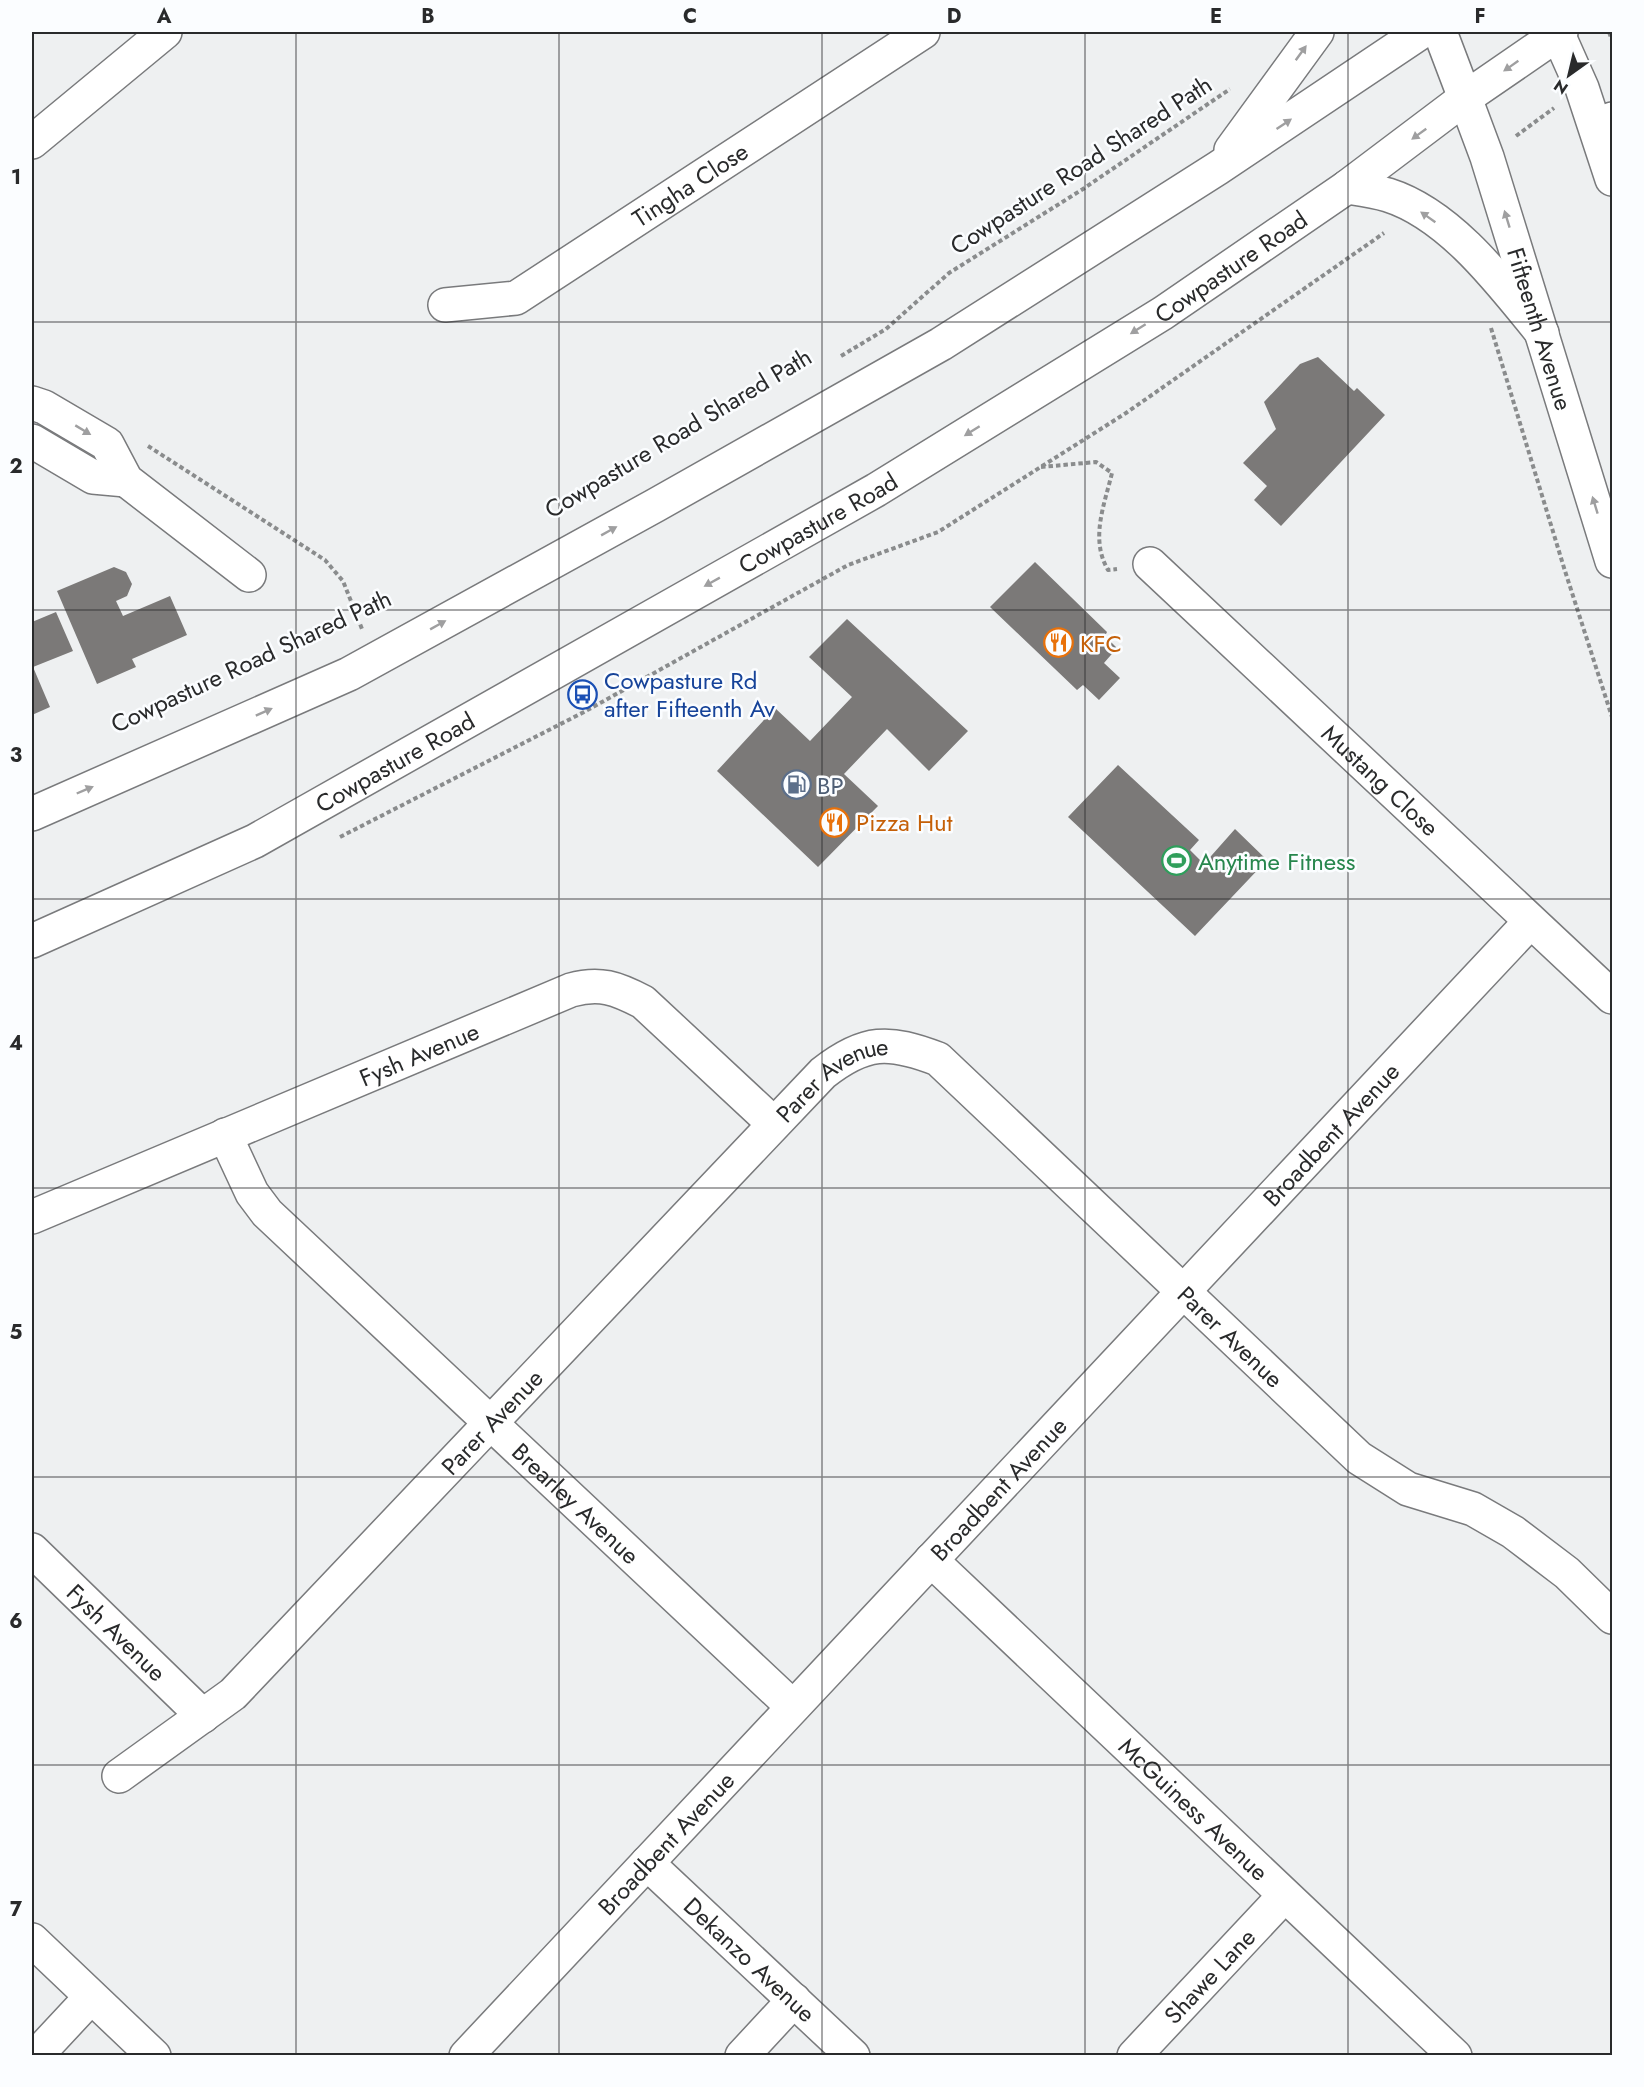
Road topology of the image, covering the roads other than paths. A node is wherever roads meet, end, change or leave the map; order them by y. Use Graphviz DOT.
graph roads {
  1 [pos="165,32"];
  2 [pos="1317,32"];
  3 [pos="1421,32"];
  4 [pos="1440,32"];
  5 [pos="1558,32"];
  6 [pos="914,34"];
  7 [pos="1465,98"];
  8 [pos="1607,132"];
  9 [pos="32,142"];
  10 [pos="1218,168"];
  11 [pos="1612,179"];
  12 [pos="1347,187"];
  13 [pos="445,305"];
  14 [pos="1542,333"];
  15 [pos="32,403"];
  16 [pos="32,441"];
  17 [pos="126,480"];
  18 [pos="1612,561"];
  19 [pos="1150,564"];
  20 [pos="249,575"];
  21 [pos="32,814"];
  22 [pos="1530,922"];
  23 [pos="32,941"];
  24 [pos="1612,997"];
  25 [pos="774,1124"];
  26 [pos="225,1135"];
  27 [pos="32,1216"];
  28 [pos="1183,1292"];
  29 [pos="490,1423"];
  30 [pos="32,1550"];
  31 [pos="931,1560"];
  32 [pos="1612,1617"];
  33 [pos="793,1707"];
  34 [pos="203,1716"];
  35 [pos="119,1776"];
  36 [pos="647,1863"];
  37 [pos="1284,1896"];
  38 [pos="32,1940"];
  39 [pos="91,1997"];
  40 [pos="794,2000"];
  41 [pos="1436,2049"];
  42 [pos="36,2055"];
  43 [pos="154,2055"];
  44 [pos="466,2055"];
  45 [pos="742,2055"];
  46 [pos="853,2055"];
  47 [pos="1134,2055"];
  1 -- 9 [label="street"];
  10 -- 2 [label="street, one-way"];
  10 -- 3 [label="street, one-way"];
  4 -- 7 [label="street, Fifteenth Avenue"];
  5 -- 7 [label="street, Cowpasture Road, one-way"];
  5 -- 8 [label="street"];
  6 -- 13 [label="street, Tingha Close"];
  7 -- 12 [label="street, Cowpasture Road, one-way"];
  14 -- 7 [label="street, Fifteenth Avenue, one-way"];
  8 -- 11 [label="street"];
  21 -- 10 [label="street, one-way"];
  14 -- 12 [label="street, one-way"];
  12 -- 23 [label="street, Cowpasture Road, one-way"];
  18 -- 14 [label="street, Fifteenth Avenue, one-way"];
  15 -- 17 [label="street, one-way"];
  16 -- 17 [label="street"];
  17 -- 20 [label="street"];
  19 -- 22 [label="street, Mustang Close"];
  22 -- 24 [label="street, Mustang Close"];
  22 -- 28 [label="street, Broadbent Avenue"];
  25 -- 26 [label="street, Fysh Avenue"];
  25 -- 28 [label="street, Parer Avenue"];
  25 -- 29 [label="street, Parer Avenue"];
  26 -- 27 [label="street, Fysh Avenue"];
  26 -- 29 [label="street, Brearley Avenue"];
  28 -- 31 [label="street, Broadbent Avenue"];
  28 -- 32 [label="street, Parer Avenue"];
  29 -- 33 [label="street, Brearley Avenue"];
  29 -- 34 [label="street, Parer Avenue"];
  30 -- 34 [label="street, Fysh Avenue"];
  31 -- 33 [label="street, Broadbent Avenue"];
  31 -- 37 [label="street, McGuiness Avenue"];
  33 -- 36 [label="street, Broadbent Avenue"];
  34 -- 35 [label="street, Parer Avenue"];
  36 -- 40 [label="street, Dekanzo Avenue"];
  36 -- 44 [label="street, Broadbent Avenue"];
  37 -- 41 [label="street, McGuiness Avenue"];
  37 -- 47 [label="street, Shawe Lane"];
  38 -- 39 [label="street"];
  39 -- 42 [label="street"];
  39 -- 43 [label="street"];
  40 -- 45 [label="street"];
  40 -- 46 [label="street, Dekanzo Avenue"];
}
